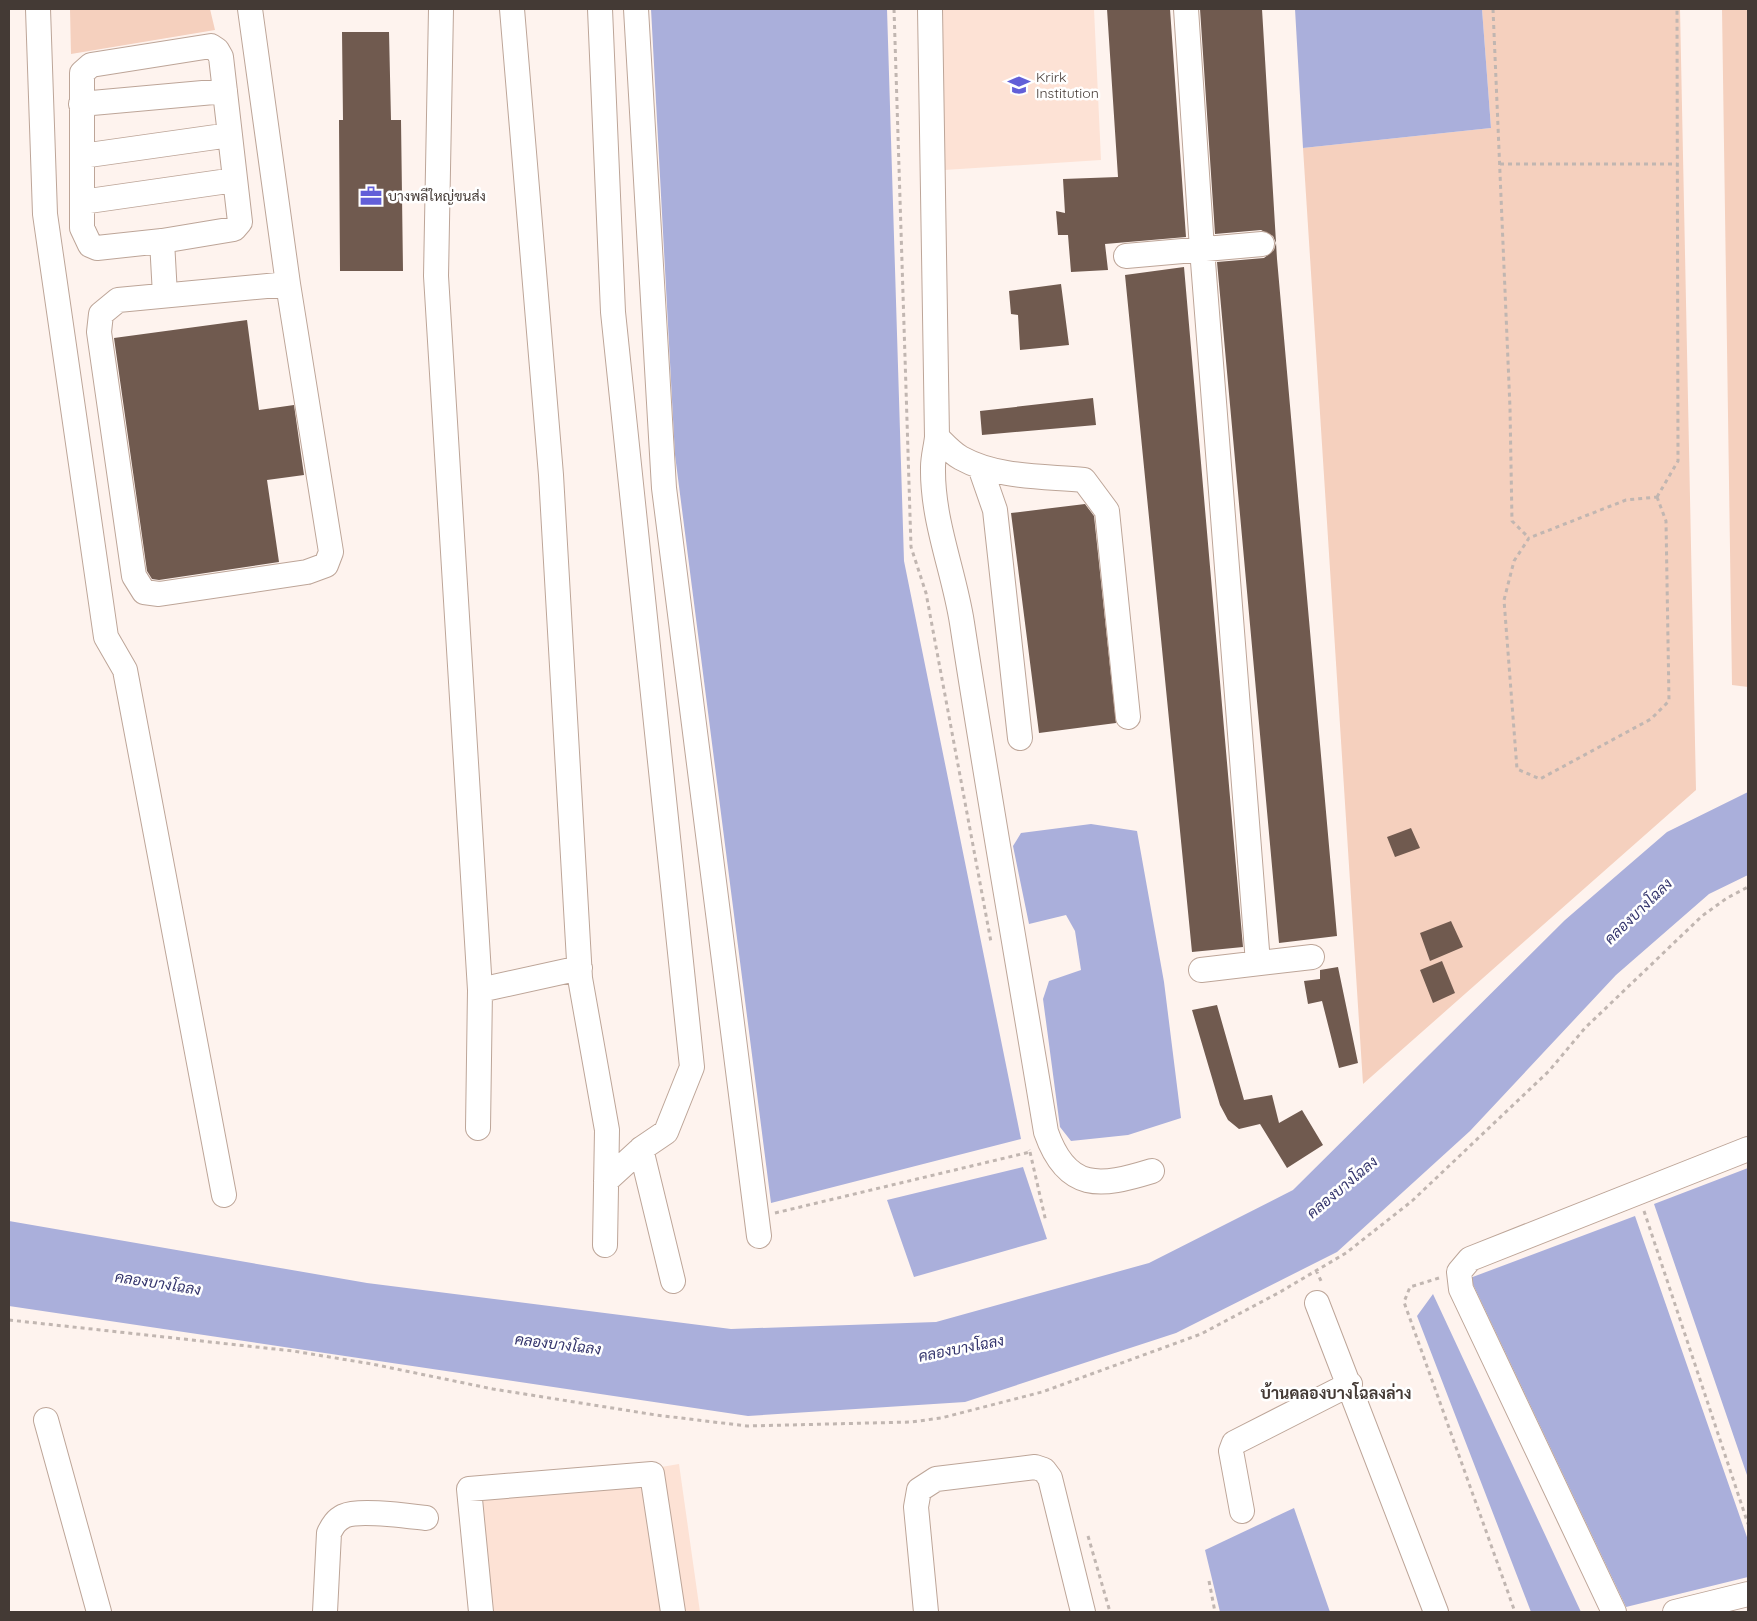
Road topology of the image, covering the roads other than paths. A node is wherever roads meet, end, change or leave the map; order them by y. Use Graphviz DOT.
graph roads {
  1 [pos="38,9"];
  2 [pos="250,9"];
  3 [pos="441,9"];
  4 [pos="512,9"];
  5 [pos="600,9"];
  6 [pos="636,9"];
  7 [pos="930,9"];
  8 [pos="1186,9"];
  9 [pos="225,91"];
  10 [pos="81,104"];
  11 [pos="230,135"];
  12 [pos="82,156"];
  13 [pos="235,180"];
  14 [pos="82,202"];
  15 [pos="162,241"];
  16 [pos="1262,244"];
  17 [pos="1202,249"];
  18 [pos="1126,256"];
  19 [pos="288,284"];
  20 [pos="166,295"];
  21 [pos="937,437"];
  22 [pos="980,467"];
  23 [pos="1128,717"];
  24 [pos="1020,738"];
  25 [pos="1312,957"];
  26 [pos="1258,963"];
  27 [pos="580,968"];
  28 [pos="1201,970"];
  29 [pos="480,990"];
  30 [pos="478,1128"];
  31 [pos="641,1149"];
  32 [pos="1748,1149"];
  33 [pos="1152,1171"];
  34 [pos="606,1181"];
  35 [pos="224,1195"];
  36 [pos="759,1236"];
  37 [pos="605,1245"];
  38 [pos="673,1281"];
  39 [pos="1317,1303"];
  40 [pos="1350,1384"];
  41 [pos="46,1420"];
  42 [pos="1242,1511"];
  43 [pos="426,1518"];
  44 [pos="1748,1594"];
  45 [pos="99,1612"];
  46 [pos="326,1612"];
  47 [pos="481,1612"];
  48 [pos="673,1612"];
  49 [pos="926,1612"];
  50 [pos="1083,1612"];
  51 [pos="1436,1612"];
  52 [pos="1614,1612"];
  53 [pos="1675,1612"];
  1 -- 35 [label="street"];
  2 -- 19 [label="street"];
  3 -- 29 [label="street"];
  4 -- 27 [label="street"];
  5 -- 31 [label="street"];
  6 -- 36 [label="street"];
  7 -- 21 [label="street"];
  8 -- 17 [label="street"];
  9 -- 10 [label="street"];
  9 -- 10 [label="street"];
  9 -- 11 [label="street"];
  10 -- 12 [label="street"];
  11 -- 12 [label="street"];
  11 -- 13 [label="street"];
  12 -- 14 [label="street"];
  13 -- 14 [label="street"];
  13 -- 15 [label="street"];
  14 -- 15 [label="street"];
  15 -- 20 [label="street"];
  16 -- 17 [label="street"];
  17 -- 18 [label="street"];
  17 -- 26 [label="street"];
  19 -- 20 [label="street"];
  19 -- 20 [label="street"];
  21 -- 22 [label="street"];
  21 -- 33 [label="street"];
  22 -- 23 [label="street"];
  22 -- 24 [label="street"];
  25 -- 26 [label="street"];
  26 -- 28 [label="street"];
  27 -- 29 [label="street"];
  27 -- 34 [label="street"];
  29 -- 30 [label="street"];
  31 -- 34 [label="street"];
  31 -- 38 [label="street"];
  32 -- 52 [label="street"];
  34 -- 37 [label="street"];
  39 -- 40 [label="street"];
  40 -- 42 [label="street"];
  40 -- 51 [label="street"];
  41 -- 45 [label="street"];
  43 -- 46 [label="street"];
  44 -- 53 [label="street"];
  47 -- 48 [label="street"];
  49 -- 50 [label="street"];
}
